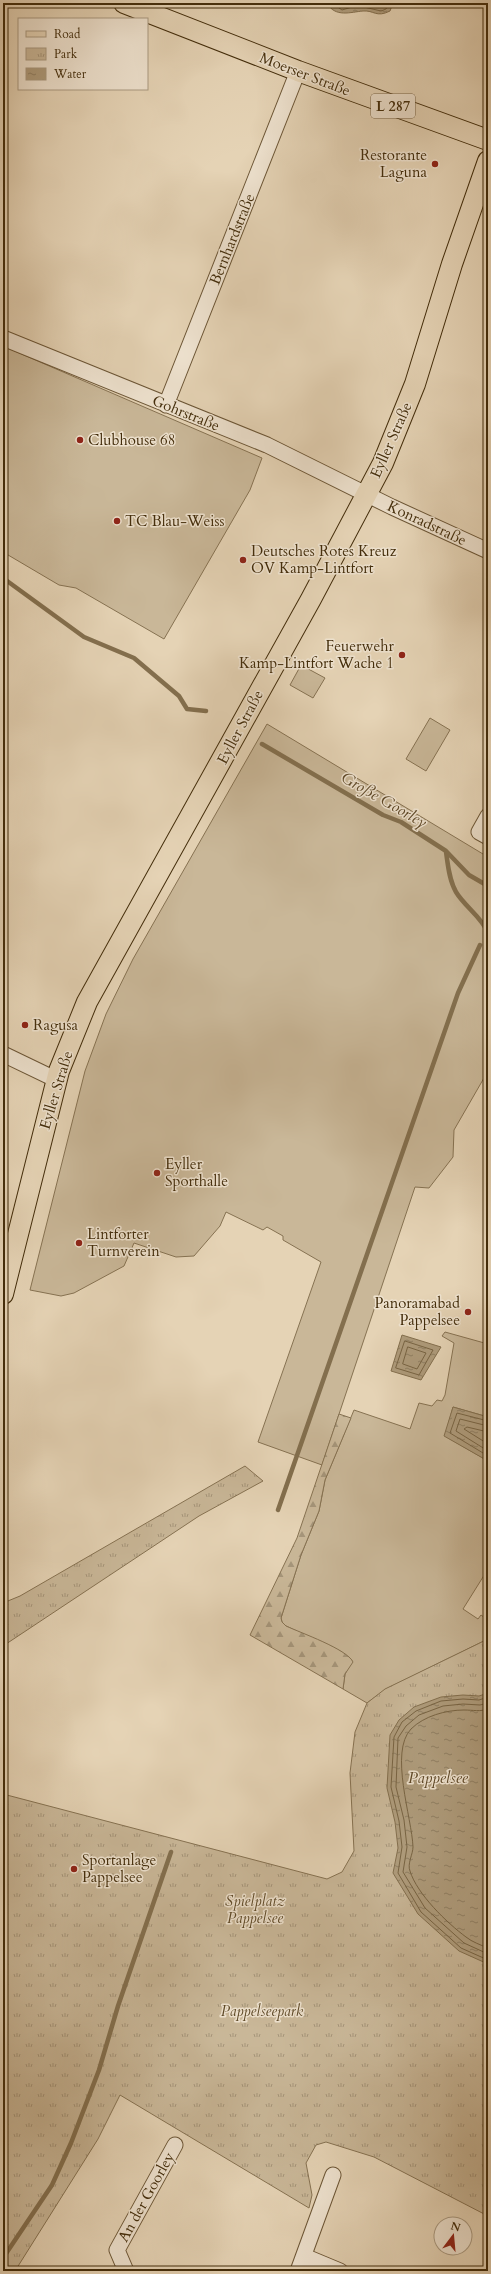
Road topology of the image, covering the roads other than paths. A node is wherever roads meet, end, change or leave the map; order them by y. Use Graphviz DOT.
graph roads {
  1 [pos="124,3"];
  2 [pos="298,71"];
  3 [pos="488,140"];
  4 [pos="488,161"];
  5 [pos="3,338"];
  6 [pos="166,405"];
  7 [pos="366,495"];
  8 [pos="488,551"];
  9 [pos="488,816"];
  10 [pos="488,837"];
  11 [pos="3,1054"];
  12 [pos="57,1080"];
  13 [pos="3,1294"];
  14 [pos="175,2145"];
  15 [pos="333,2175"];
  16 [pos="304,2256"];
  17 [pos="126,2271"];
  18 [pos="298,2271"];
  19 [pos="340,2271"];
  1 -- 2 [label="main road, Moerser Straße / L 287"];
  2 -- 3 [label="main road, Moerser Straße / L 287"];
  2 -- 6 [label="street, Bernhardstraße"];
  4 -- 7 [label="main road, Eyller Straße"];
  5 -- 6 [label="street, Gohrstraße"];
  6 -- 7 [label="street, Gohrstraße"];
  7 -- 8 [label="street, Konradstraße"];
  7 -- 12 [label="main road, Eyller Straße"];
  9 -- 10 [label="street"];
  11 -- 12 [label="street"];
  12 -- 13 [label="main road, Eyller Straße"];
  14 -- 17 [label="street, An der Goorley"];
  15 -- 16 [label="street"];
  16 -- 18 [label="street"];
  16 -- 19 [label="street"];
}
